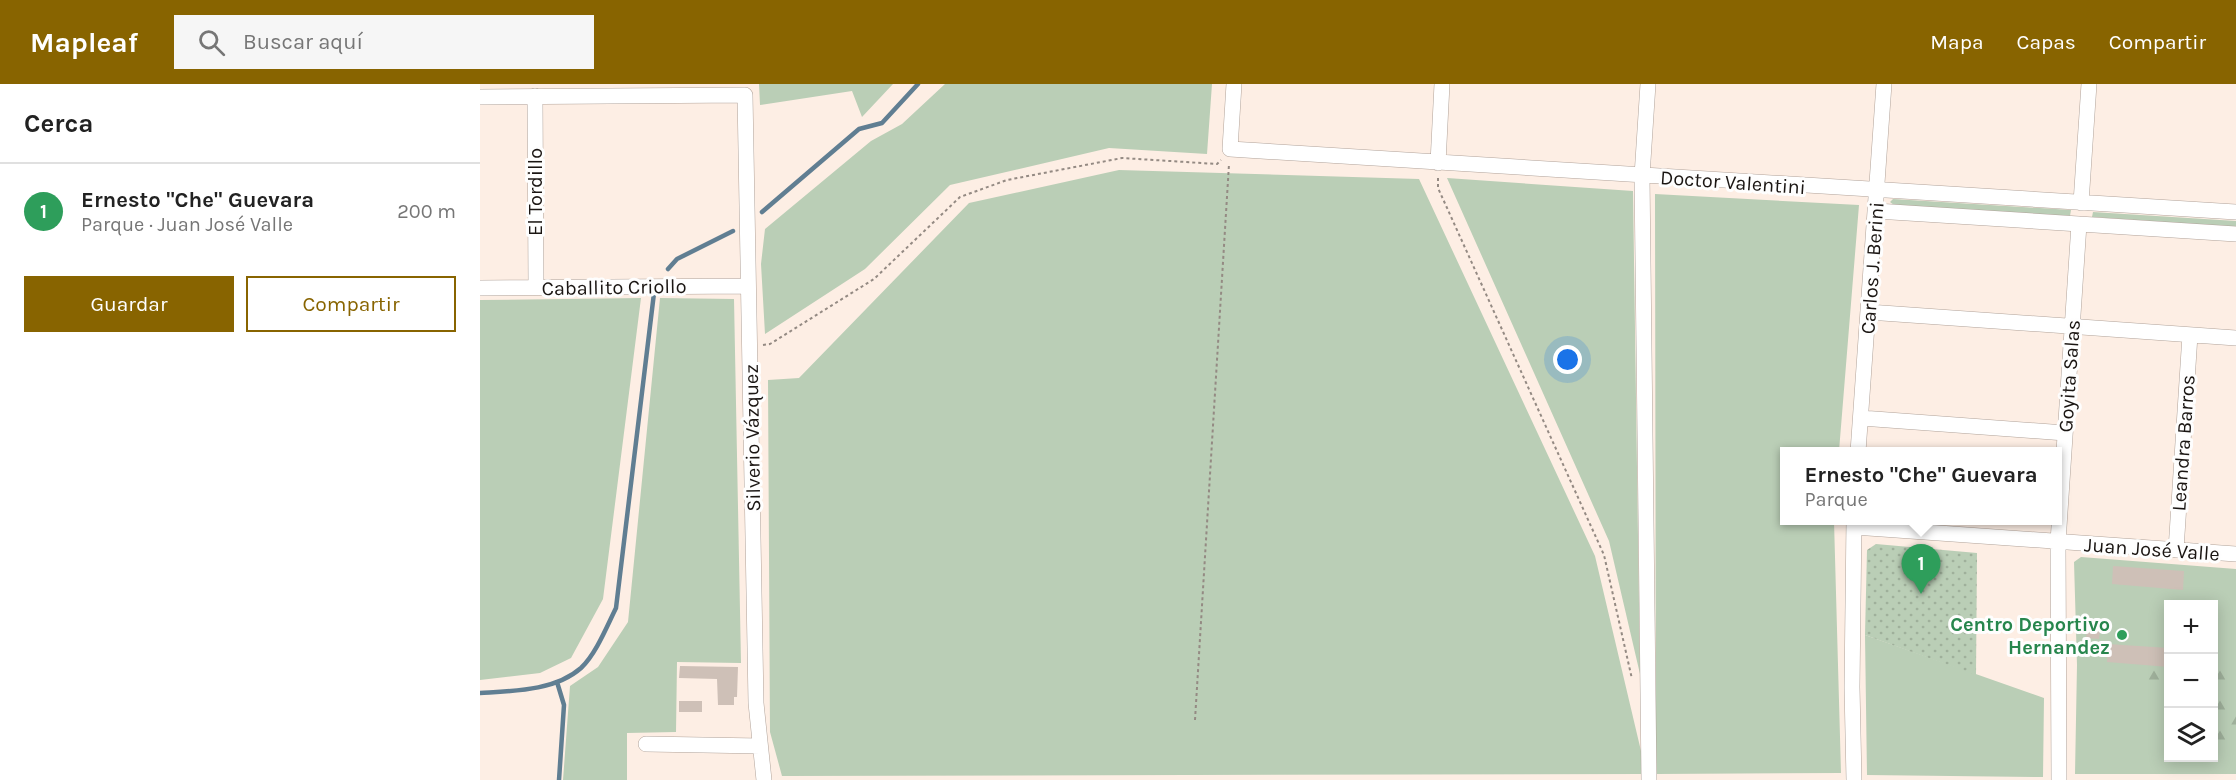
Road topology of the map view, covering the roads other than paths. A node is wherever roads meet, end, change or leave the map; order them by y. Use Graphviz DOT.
graph roads {
  1 [pos="1234,84"];
  2 [pos="1442,84"];
  3 [pos="1648,84"];
  4 [pos="1884,84"];
  5 [pos="2089,84"];
  6 [pos="535,96"];
  7 [pos="480,97"];
  8 [pos="1438,163"];
  9 [pos="1642,176"];
  10 [pos="1877,191"];
  11 [pos="2080,202"];
  12 [pos="1876,211"];
  13 [pos="2236,212"];
  14 [pos="2079,224"];
  15 [pos="2236,234"];
  16 [pos="748,286"];
  17 [pos="480,288"];
  18 [pos="536,288"];
  19 [pos="1868,312"];
  20 [pos="2072,326"];
  21 [pos="2190,335"];
  22 [pos="2236,338"];
  23 [pos="1861,418"];
  24 [pos="2065,433"];
  25 [pos="1858,447"];
  26 [pos="2062,480"];
  27 [pos="1854,525"];
  28 [pos="1865,525"];
  29 [pos="2059,525"];
  30 [pos="2058,542"];
  31 [pos="2176,550"];
  32 [pos="2236,554"];
  33 [pos="646,744"];
  34 [pos="760,746"];
  35 [pos="764,780"];
  36 [pos="1649,780"];
  37 [pos="1854,780"];
  38 [pos="2059,780"];
  1 -- 8 [label="street, Doctor Valentini"];
  2 -- 8 [label="street"];
  3 -- 9 [label="street"];
  4 -- 10 [label="street, Carlos J. Berini"];
  5 -- 11 [label="street"];
  6 -- 7 [label="street"];
  6 -- 16 [label="street, Silverio Vázquez"];
  6 -- 18 [label="street, El Tordillo"];
  8 -- 9 [label="street, Doctor Valentini"];
  9 -- 10 [label="street, Doctor Valentini"];
  9 -- 36 [label="street"];
  10 -- 11 [label="street, Doctor Valentini"];
  10 -- 12 [label="street, Carlos J. Berini"];
  11 -- 13 [label="street, Doctor Valentini"];
  12 -- 14 [label="street"];
  12 -- 19 [label="street, Carlos J. Berini"];
  14 -- 15 [label="street"];
  14 -- 20 [label="street, Goyita Salas"];
  16 -- 18 [label="street, Caballito Criollo"];
  16 -- 34 [label="street, Silverio Vázquez"];
  17 -- 18 [label="street, Caballito Criollo"];
  19 -- 20 [label="street"];
  19 -- 23 [label="street, Carlos J. Berini"];
  20 -- 21 [label="street"];
  20 -- 24 [label="street, Goyita Salas"];
  21 -- 22 [label="street"];
  21 -- 31 [label="street, Leandra Barros"];
  23 -- 24 [label="street"];
  23 -- 25 [label="street, Carlos J. Berini"];
  24 -- 26 [label="street, Goyita Salas"];
  27 -- 37 [label="street"];
  28 -- 30 [label="street, Juan José Valle"];
  29 -- 30 [label="street, Goyita Salas"];
  30 -- 31 [label="street, Juan José Valle"];
  30 -- 38 [label="street, Goyita Salas"];
  31 -- 32 [label="street, Juan José Valle"];
  33 -- 34 [label="street"];
  34 -- 35 [label="street, Silverio Vázquez"];
}
